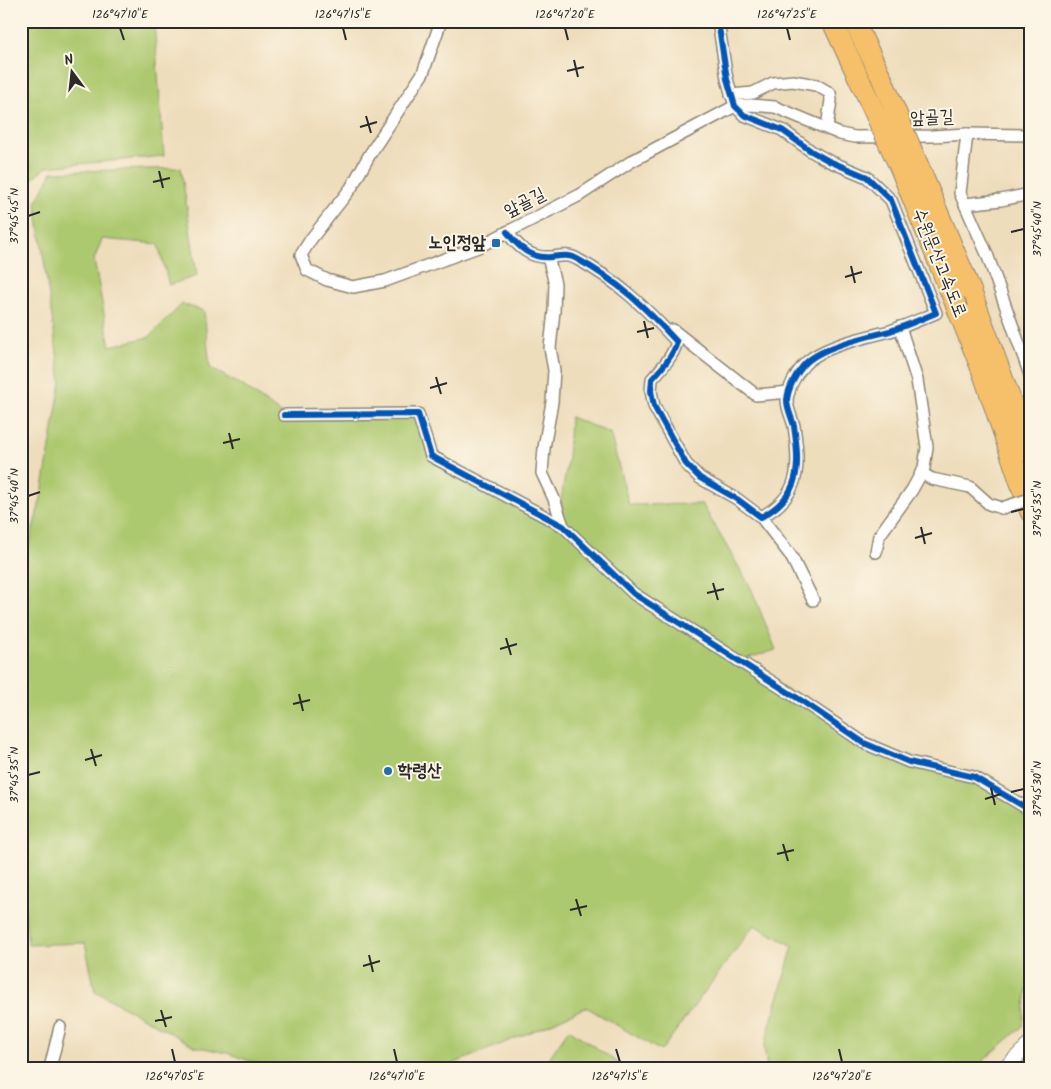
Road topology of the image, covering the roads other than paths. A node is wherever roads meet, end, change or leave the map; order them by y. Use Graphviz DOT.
graph roads {
  1 [pos="441,21"];
  2 [pos="718,21"];
  3 [pos="832,21"];
  4 [pos="854,21"];
  5 [pos="733,100"];
  6 [pos="827,128"];
  7 [pos="967,134"];
  8 [pos="1030,134"];
  9 [pos="1030,194"];
  10 [pos="965,204"];
  11 [pos="508,232"];
  12 [pos="548,257"];
  13 [pos="652,314"];
  14 [pos="900,327"];
  15 [pos="1030,375"];
  16 [pos="790,392"];
  17 [pos="284,415"];
  18 [pos="1030,453"];
  19 [pos="921,473"];
  20 [pos="1030,499"];
  21 [pos="1030,511"];
  22 [pos="761,517"];
  23 [pos="563,526"];
  24 [pos="876,552"];
  25 [pos="813,600"];
  26 [pos="1030,810"];
  27 [pos="60,1028"];
  28 [pos="1030,1044"];
  29 [pos="50,1068"];
  30 [pos="1005,1068"];
  1 -- 11 [label="street, 앞골길"];
  2 -- 5 [label="street"];
  3 -- 21 [label="highway, 수원문산고속도로, bridge"];
  4 -- 18 [label="highway, 수원문산고속도로, bridge"];
  5 -- 6 [label="street, 앞골길"];
  5 -- 6 [label="street"];
  5 -- 11 [label="street, 앞골길"];
  5 -- 14 [label="street"];
  6 -- 7 [label="street, 앞골길"];
  7 -- 8 [label="street, 앞골길"];
  7 -- 10 [label="street"];
  9 -- 10 [label="street"];
  10 -- 15 [label="street"];
  11 -- 12 [label="street"];
  12 -- 13 [label="street"];
  12 -- 23 [label="street"];
  13 -- 16 [label="street"];
  13 -- 22 [label="street"];
  14 -- 16 [label="street"];
  14 -- 19 [label="street"];
  16 -- 22 [label="street"];
  17 -- 23 [label="street"];
  19 -- 20 [label="street, bridge"];
  19 -- 24 [label="street"];
  22 -- 25 [label="street"];
  23 -- 26 [label="street"];
  27 -- 29 [label="street"];
  28 -- 30 [label="street"];
}
